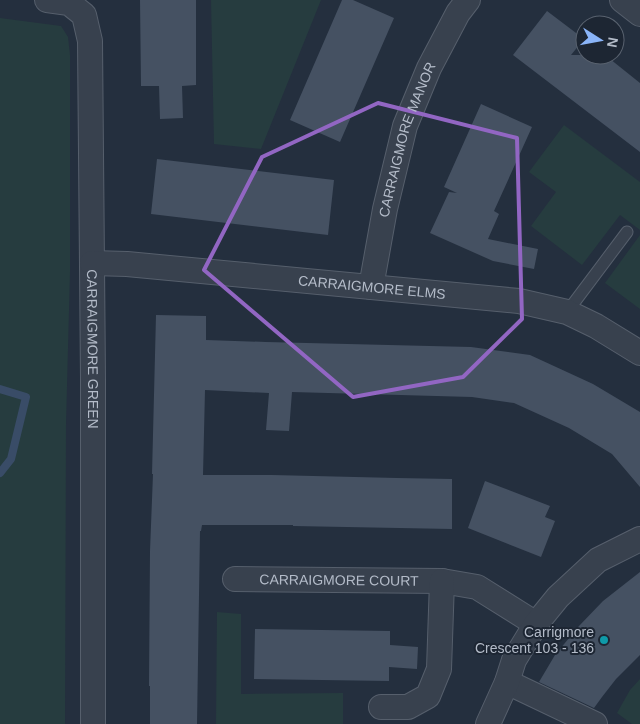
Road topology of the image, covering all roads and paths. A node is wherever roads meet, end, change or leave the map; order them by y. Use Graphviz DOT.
graph roads {
  1 [pos="47,0"];
  2 [pos="468,0"];
  3 [pos="622,0"];
  4 [pos="640,14"];
  5 [pos="627,232"];
  6 [pos="92,263"];
  7 [pos="371,287"];
  8 [pos="567,312"];
  9 [pos="640,353"];
  10 [pos="640,539"];
  11 [pos="235,579"];
  12 [pos="442,581"];
  13 [pos="536,624"];
  14 [pos="506,682"];
  15 [pos="381,707"];
  16 [pos="92,724"];
  17 [pos="488,724"];
  18 [pos="595,724"];
  1 -- 6 [label="street, CARRAIGMORE GREEN"];
  2 -- 7 [label="street, CARRAIGMORE MANOR"];
  3 -- 4 [label="street"];
  5 -- 8 [label="lane"];
  6 -- 7 [label="street, CARRAIGMORE ELMS"];
  6 -- 16 [label="street, CARRAIGMORE GREEN"];
  7 -- 8 [label="street, CARRAIGMORE ELMS"];
  8 -- 9 [label="street, CARRAIGMORE ELMS"];
  10 -- 13 [label="street"];
  11 -- 12 [label="street, CARRAIGMORE COURT"];
  12 -- 13 [label="street, CARRAIGMORE COURT"];
  12 -- 15 [label="street"];
  13 -- 14 [label="street"];
  14 -- 17 [label="street"];
  14 -- 18 [label="street"];
}
